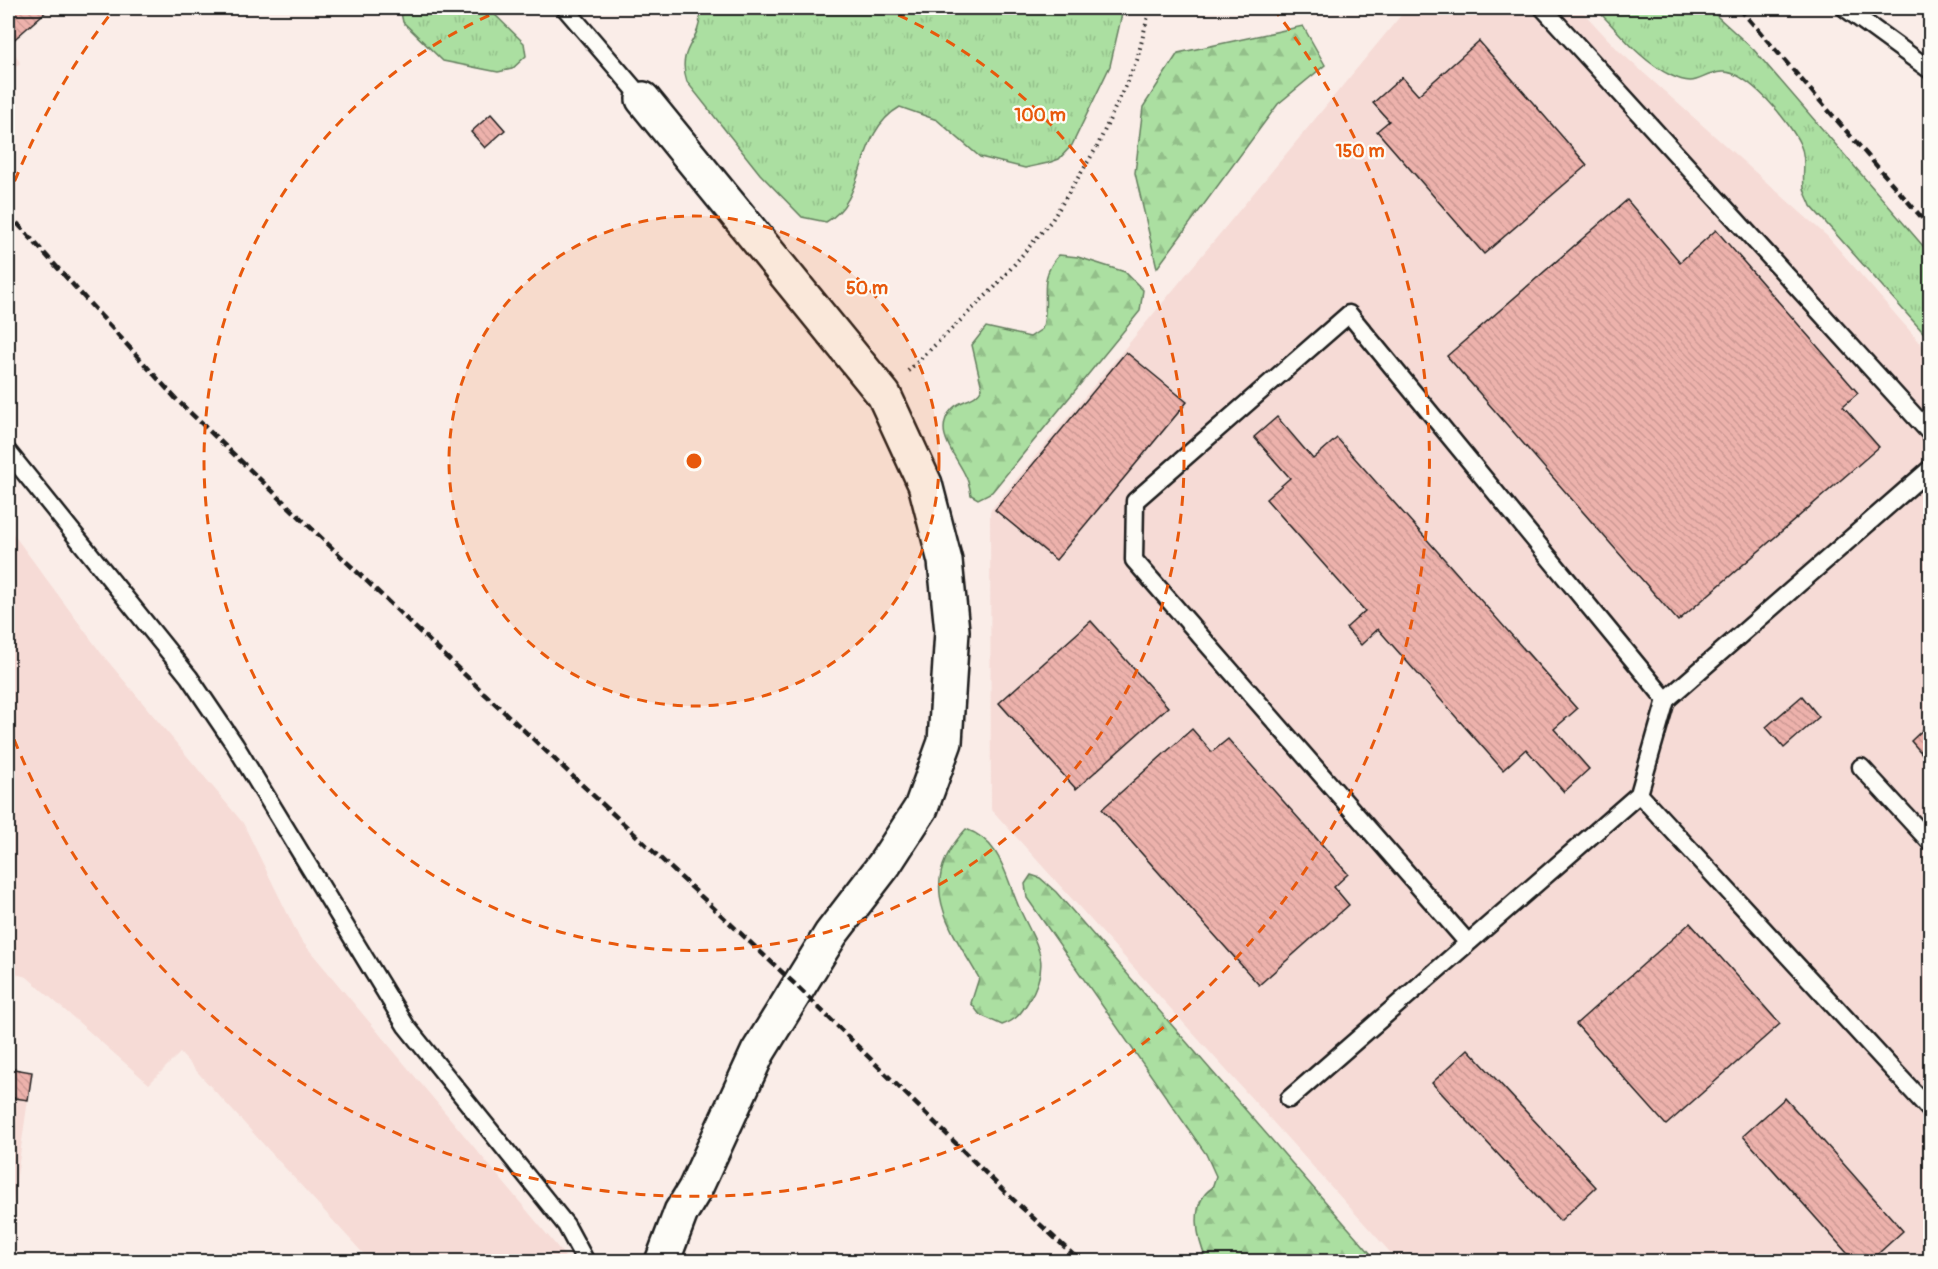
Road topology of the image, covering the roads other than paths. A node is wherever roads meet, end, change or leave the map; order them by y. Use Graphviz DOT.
graph roads {
  1 [pos="565,8"];
  2 [pos="1543,8"];
  3 [pos="1845,8"];
  4 [pos="1930,70"];
  5 [pos="643,99"];
  6 [pos="1930,433"];
  7 [pos="8,452"];
  8 [pos="1930,469"];
  9 [pos="1666,700"];
  10 [pos="1861,767"];
  11 [pos="1639,794"];
  12 [pos="1930,842"];
  13 [pos="1468,943"];
  14 [pos="1289,1099"];
  15 [pos="1930,1110"];
  16 [pos="586,1262"];
  17 [pos="662,1262"];
  1 -- 5 [label="lane"];
  2 -- 6 [label="lane"];
  3 -- 4 [label="lane"];
  5 -- 17 [label="street"];
  7 -- 16 [label="lane"];
  8 -- 9 [label="lane"];
  9 -- 11 [label="lane"];
  9 -- 13 [label="lane"];
  10 -- 12 [label="lane"];
  11 -- 13 [label="lane"];
  11 -- 15 [label="lane"];
  13 -- 14 [label="lane"];
}
